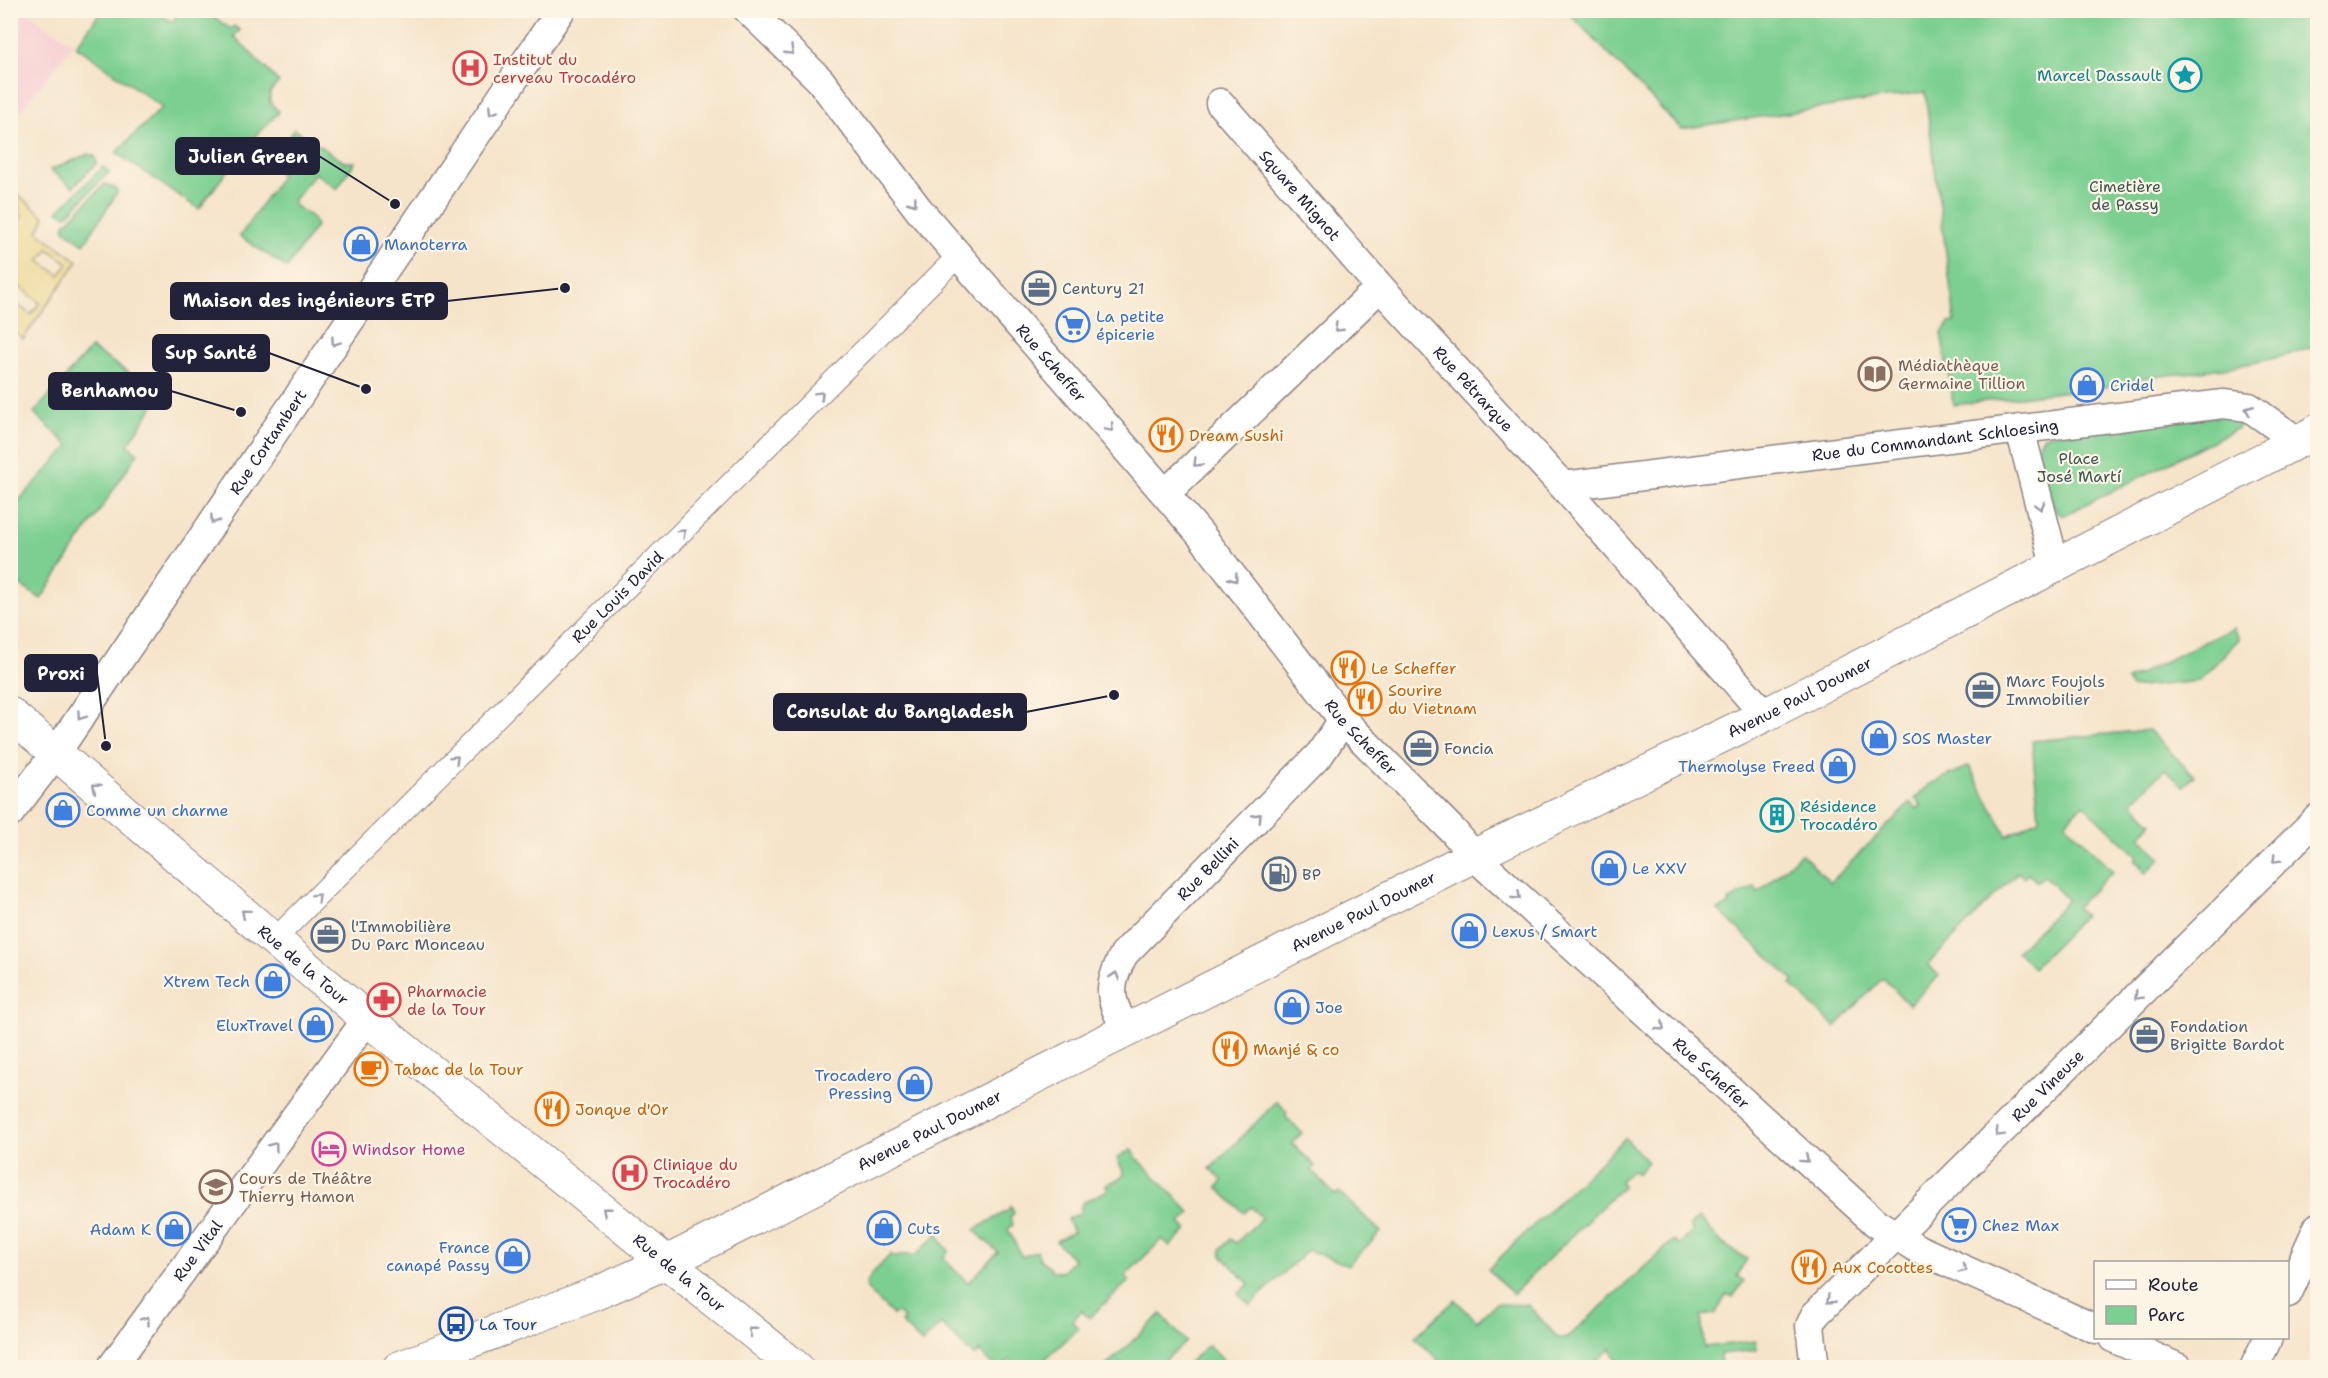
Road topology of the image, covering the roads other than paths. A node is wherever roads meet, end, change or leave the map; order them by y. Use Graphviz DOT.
graph roads {
  1 [pos="561,10"];
  2 [pos="748,10"];
  3 [pos="1220,103"];
  4 [pos="960,254"];
  5 [pos="1380,287"];
  6 [pos="2020,429"];
  7 [pos="2307,436"];
  8 [pos="1563,486"];
  9 [pos="1166,493"];
  10 [pos="2055,565"];
  11 [pos="10,714"];
  12 [pos="1765,715"];
  13 [pos="1343,720"];
  14 [pos="56,753"];
  15 [pos="10,813"];
  16 [pos="2318,818"];
  17 [pos="1474,856"];
  18 [pos="275,939"];
  19 [pos="367,1019"];
  20 [pos="1127,1030"];
  21 [pos="2318,1227"];
  22 [pos="1896,1235"];
  23 [pos="667,1262"];
  24 [pos="2289,1291"];
  25 [pos="2094,1328"];
  26 [pos="2115,1339"];
  27 [pos="2268,1339"];
  28 [pos="111,1368"];
  29 [pos="399,1368"];
  30 [pos="797,1368"];
  31 [pos="1815,1368"];
  32 [pos="2179,1368"];
  33 [pos="2254,1368"];
  1 -- 14 [label="street, Rue Cortambert, one-way"];
  2 -- 4 [label="street, Rue Scheffer, one-way"];
  3 -- 5 [label="street, Square Mignot"];
  4 -- 9 [label="street, Rue Scheffer, one-way"];
  18 -- 4 [label="street, Rue Louis David, one-way"];
  5 -- 8 [label="street, Rue Pétrarque"];
  5 -- 9 [label="street, one-way"];
  7 -- 6 [label="street, Rue du Commandant Schloesing, one-way"];
  6 -- 8 [label="street, Rue du Commandant Schloesing"];
  6 -- 10 [label="street, one-way"];
  7 -- 10 [label="main road, Avenue Paul Doumer"];
  8 -- 12 [label="street, Rue Pétrarque"];
  9 -- 13 [label="street, Rue Scheffer, one-way"];
  10 -- 12 [label="main road, Avenue Paul Doumer"];
  11 -- 14 [label="main road, Rue de la Tour"];
  12 -- 17 [label="main road, Avenue Paul Doumer"];
  13 -- 17 [label="street, Rue Scheffer"];
  20 -- 13 [label="street, Rue Bellini, one-way"];
  14 -- 15 [label="street, Rue Cortambert"];
  18 -- 14 [label="main road, Rue de la Tour, one-way"];
  16 -- 22 [label="street, Rue Vineuse, one-way"];
  17 -- 20 [label="main road, Avenue Paul Doumer"];
  17 -- 22 [label="street, Rue Scheffer, one-way"];
  18 -- 19 [label="main road, Rue de la Tour"];
  23 -- 19 [label="main road, Rue de la Tour, one-way"];
  28 -- 19 [label="street, Rue Vital, one-way"];
  20 -- 23 [label="main road, Avenue Paul Doumer"];
  21 -- 24 [label="street"];
  22 -- 25 [label="street, Rue Scheffer, one-way"];
  22 -- 31 [label="street, Rue Vineuse, one-way"];
  23 -- 29 [label="main road, Avenue Paul Doumer"];
  30 -- 23 [label="main road, Rue de la Tour, one-way"];
  26 -- 32 [label="street"];
  27 -- 33 [label="street"];
}
